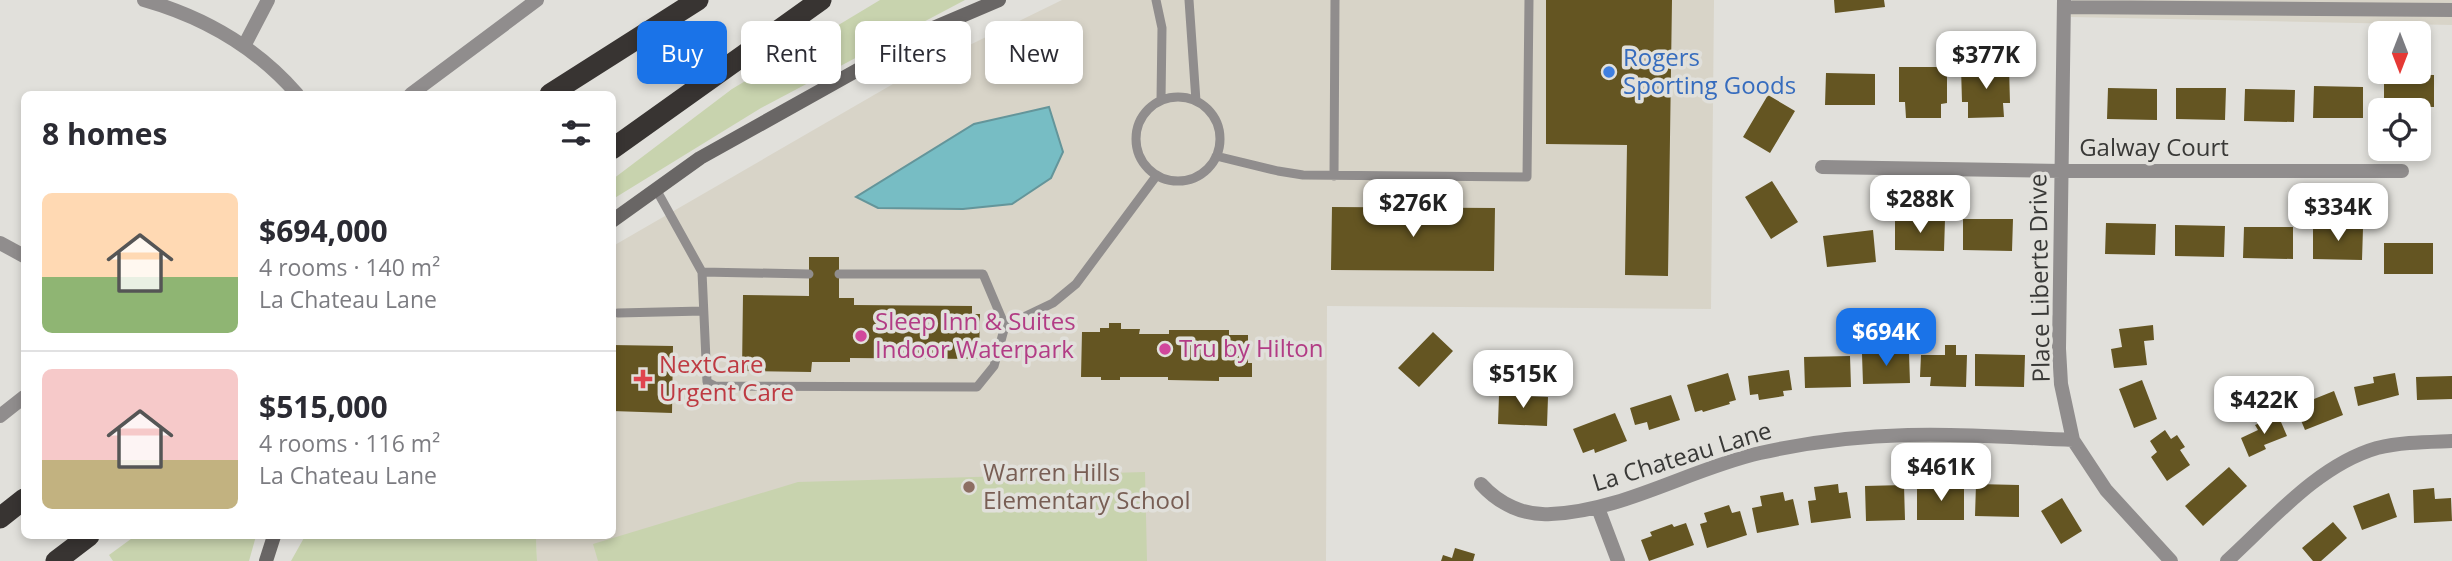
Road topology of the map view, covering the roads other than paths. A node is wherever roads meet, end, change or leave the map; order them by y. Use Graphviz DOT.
graph roads {
  1 [pos="144,0"];
  2 [pos="268,0"];
  3 [pos="537,0"];
  4 [pos="698,0"];
  5 [pos="821,0"];
  6 [pos="999,0"];
  7 [pos="1156,0"];
  8 [pos="1189,0"];
  9 [pos="1335,0"];
  10 [pos="1529,0"];
  11 [pos="2064,4"];
  12 [pos="2184,4"];
  13 [pos="2344,5"];
  14 [pos="2452,10"];
  15 [pos="244,46"];
  16 [pos="294,91"];
  17 [pos="415,91"];
  18 [pos="555,91"];
  19 [pos="1161,100"];
  20 [pos="1196,101"];
  21 [pos="616,146"];
  22 [pos="1216,156"];
  23 [pos="1822,167"];
  24 [pos="2061,171"];
  25 [pos="2402,171"];
  26 [pos="1157,175"];
  27 [pos="1334,176"];
  28 [pos="657,191"];
  29 [pos="616,218"];
  30 [pos="0,243"];
  31 [pos="21,254"];
  32 [pos="702,272"];
  33 [pos="809,274"];
  34 [pos="839,274"];
  35 [pos="703,311"];
  36 [pos="618,313"];
  37 [pos="1005,326"];
  38 [pos="21,399"];
  39 [pos="0,416"];
  40 [pos="2074,440"];
  41 [pos="2452,442"];
  42 [pos="1481,484"];
  43 [pos="21,501"];
  44 [pos="1598,508"];
  45 [pos="0,518"];
  46 [pos="85,539"];
  47 [pos="273,539"];
  48 [pos="57,561"];
  49 [pos="266,561"];
  50 [pos="1618,561"];
  51 [pos="2171,561"];
  52 [pos="2227,561"];
  1 -- 15 [label="street"];
  2 -- 15 [label="street"];
  3 -- 17 [label="street"];
  4 -- 18 [label="highway"];
  5 -- 21 [label="highway"];
  6 -- 28 [label="main road"];
  7 -- 19 [label="lane"];
  8 -- 20 [label="lane"];
  9 -- 27 [label="lane"];
  10 -- 27 [label="lane"];
  11 -- 12 [label="street"];
  11 -- 24 [label="street, Place Liberte Drive"];
  12 -- 13 [label="street"];
  13 -- 14 [label="street"];
  15 -- 16 [label="street"];
  19 -- 20 [label="lane"];
  19 -- 26 [label="lane"];
  20 -- 22 [label="lane"];
  22 -- 26 [label="lane"];
  22 -- 27 [label="lane"];
  23 -- 24 [label="street, Galway Court"];
  24 -- 25 [label="street, Galway Court"];
  24 -- 40 [label="street, Place Liberte Drive"];
  26 -- 37 [label="lane"];
  28 -- 29 [label="main road"];
  28 -- 32 [label="lane"];
  30 -- 31 [label="street"];
  32 -- 33 [label="lane"];
  32 -- 35 [label="lane"];
  34 -- 37 [label="lane"];
  35 -- 36 [label="lane"];
  35 -- 37 [label="lane"];
  38 -- 39 [label="street"];
  40 -- 44 [label="street, La Chateau Lane"];
  40 -- 51 [label="street, Place Liberte Drive"];
  41 -- 52 [label="street"];
  42 -- 44 [label="street, La Chateau Lane"];
  43 -- 45 [label="highway"];
  44 -- 50 [label="street"];
  46 -- 48 [label="highway"];
  47 -- 49 [label="main road"];
}
